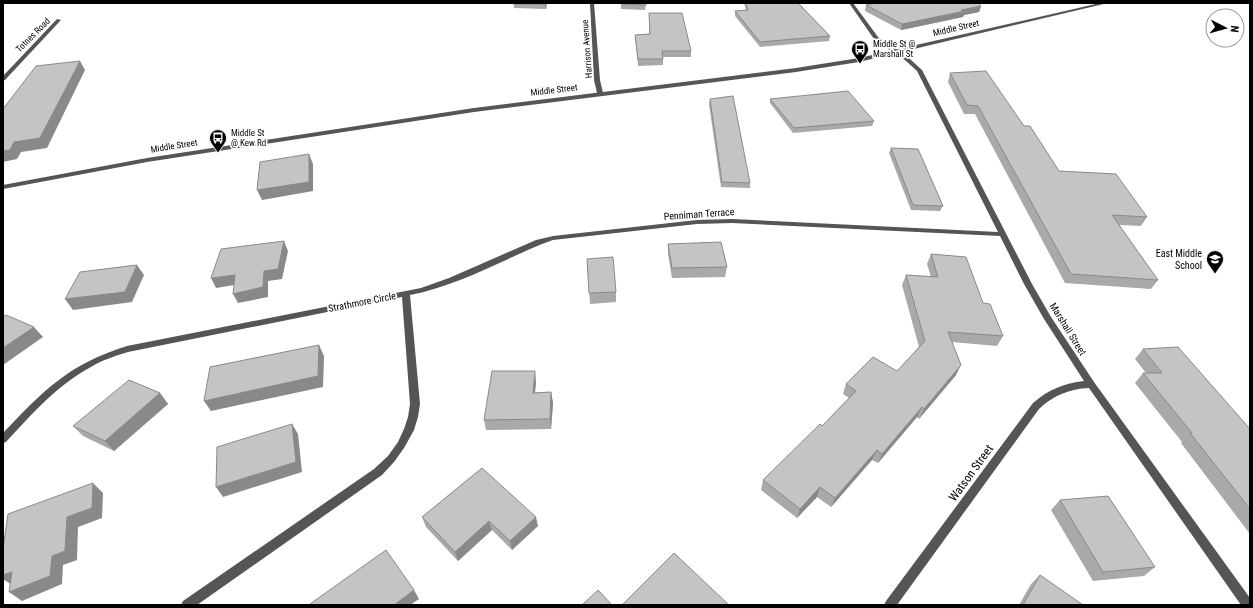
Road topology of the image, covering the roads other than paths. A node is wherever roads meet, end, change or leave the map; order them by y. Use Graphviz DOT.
graph roads {
  1 [pos="592,3"];
  2 [pos="851,3"];
  3 [pos="1106,3"];
  4 [pos="60,20"];
  5 [pos="895,52"];
  6 [pos="3,79"];
  7 [pos="600,93"];
  8 [pos="3,187"];
  9 [pos="1003,234"];
  10 [pos="406,293"];
  11 [pos="1091,384"];
  12 [pos="3,440"];
  13 [pos="187,605"];
  14 [pos="890,605"];
  15 [pos="1248,605"];
  1 -- 7 [label="street, Harrison Avenue"];
  2 -- 5 [label="street, Marshall Street"];
  3 -- 5 [label="street, Middle Street"];
  4 -- 6 [label="street, Totnes Road"];
  5 -- 7 [label="street, Middle Street"];
  5 -- 9 [label="street, Marshall Street"];
  7 -- 8 [label="street, Middle Street"];
  9 -- 10 [label="street, Penniman Terrace"];
  9 -- 11 [label="street, Marshall Street"];
  10 -- 12 [label="street, Strathmore Circle"];
  10 -- 13 [label="street, Strathmore Circle"];
  11 -- 14 [label="street, Watson Street"];
  11 -- 15 [label="street, Marshall Street"];
}
